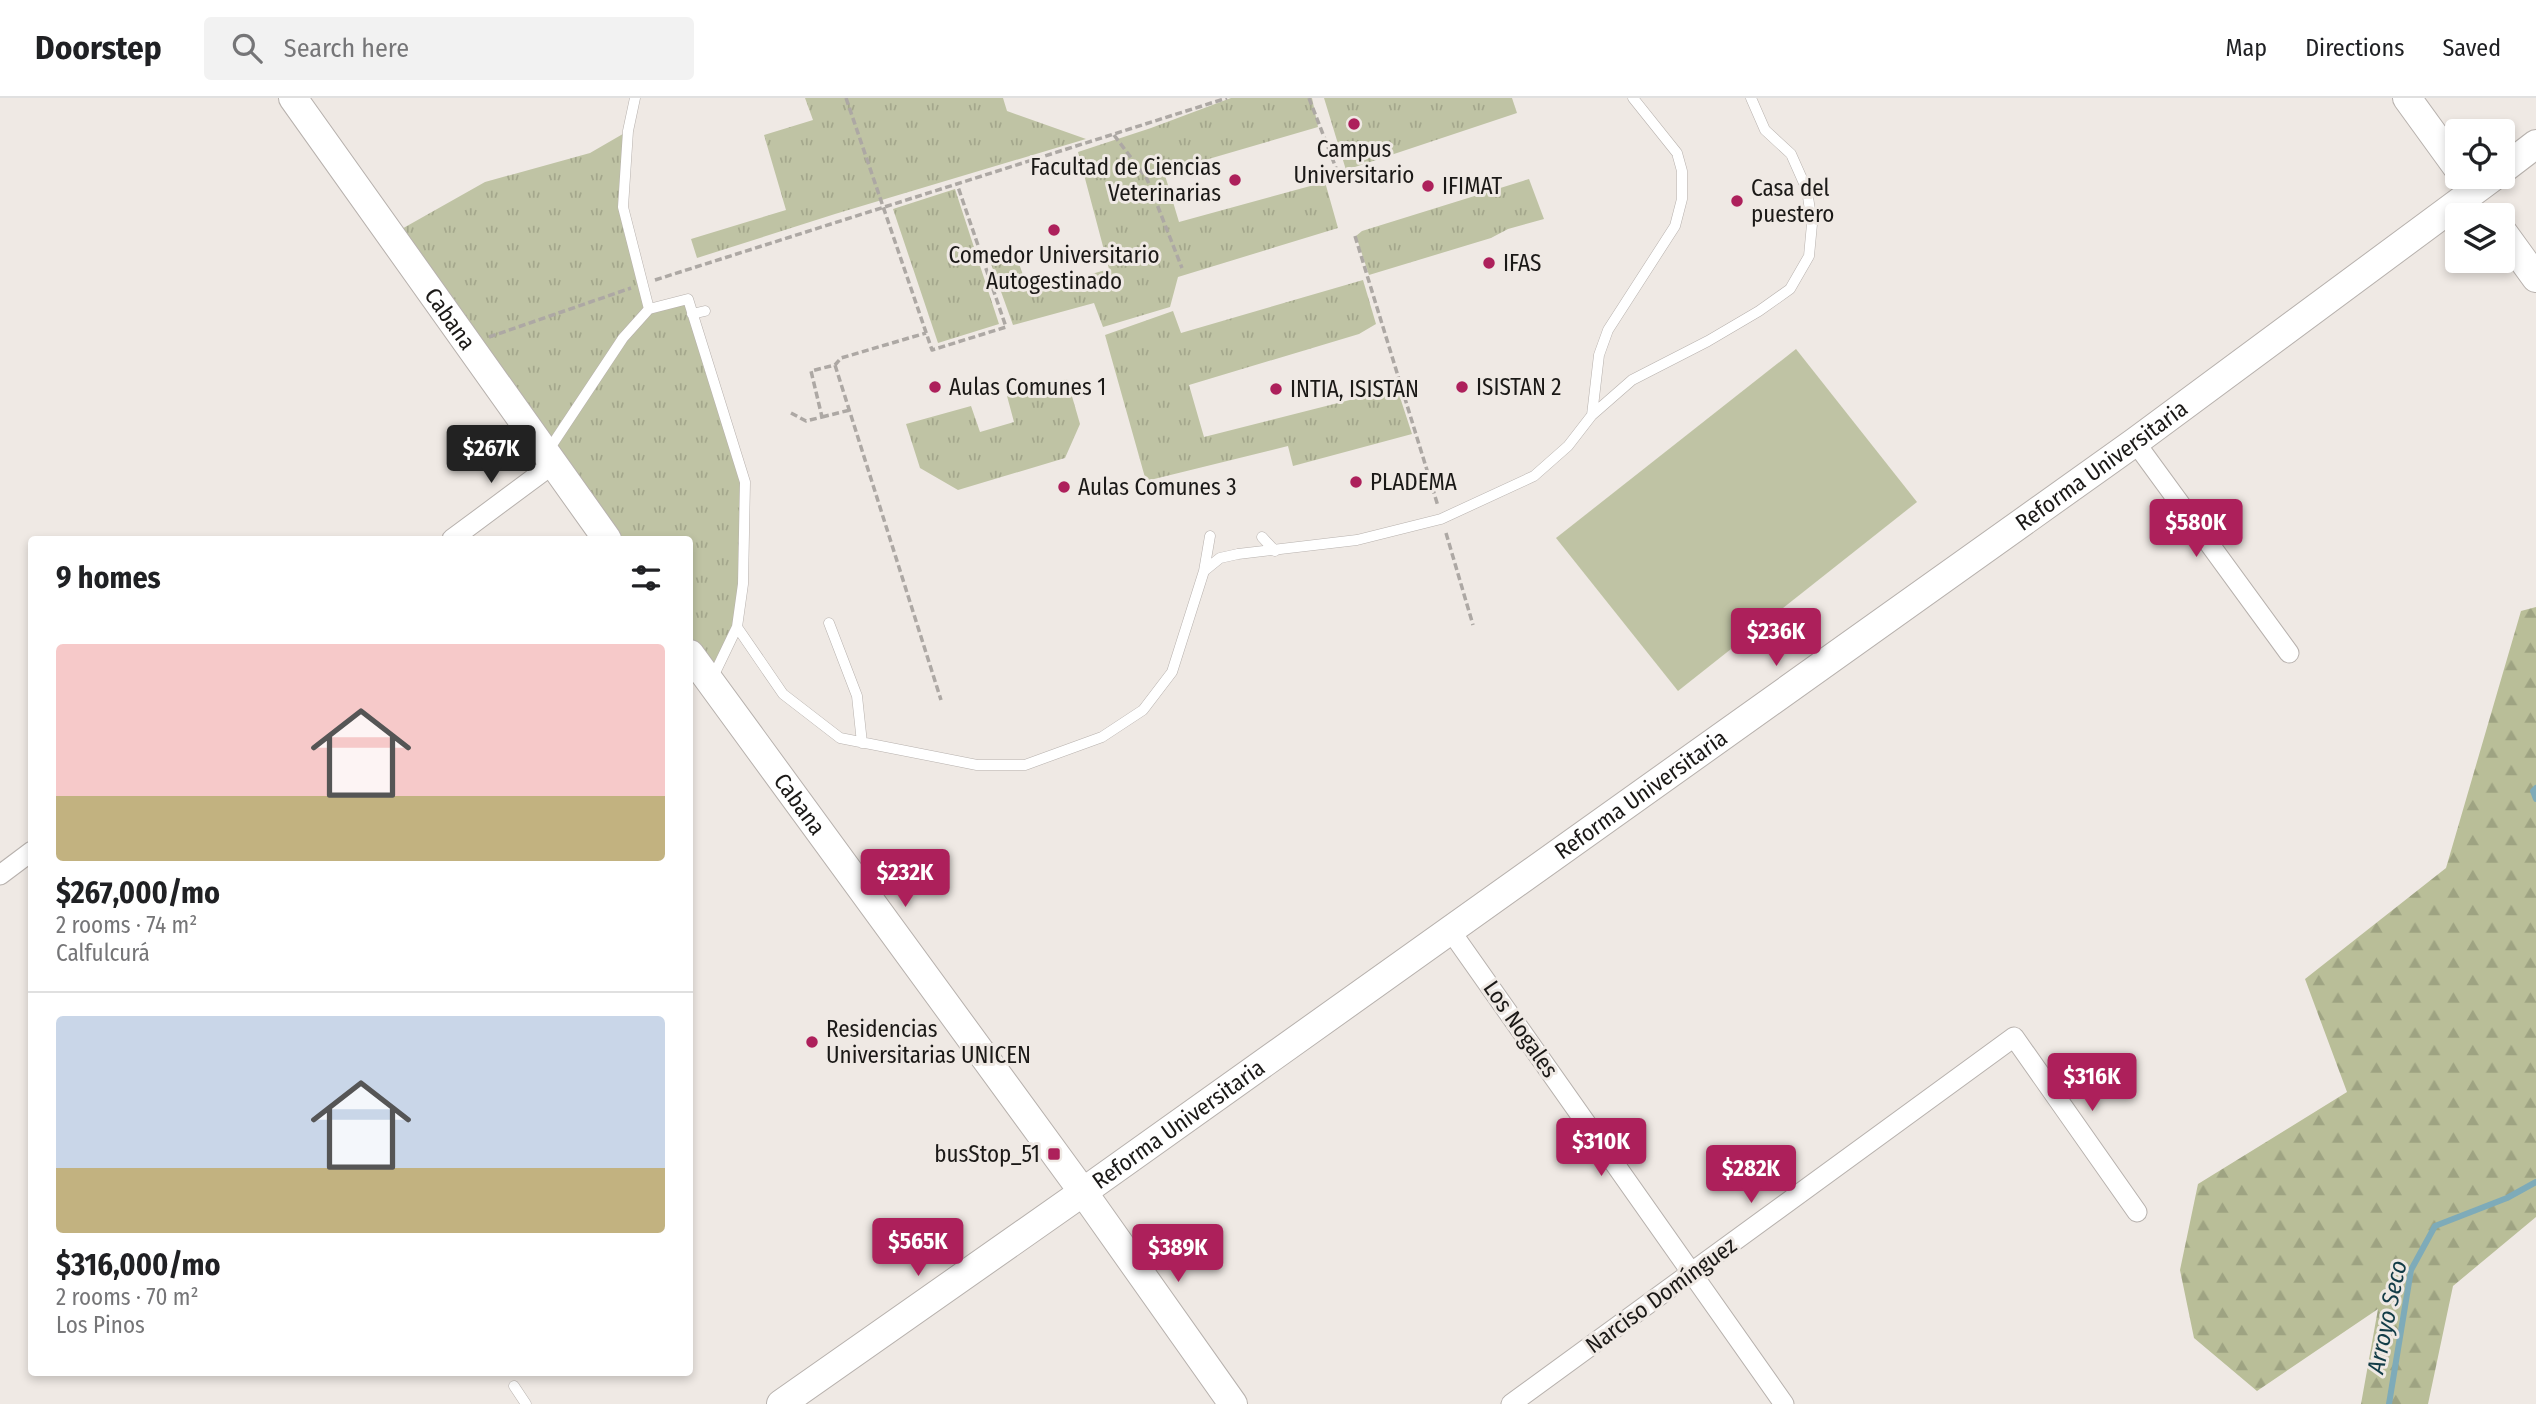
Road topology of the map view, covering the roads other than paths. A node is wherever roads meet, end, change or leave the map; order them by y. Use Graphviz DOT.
graph roads {
  1 [pos="293,98"];
  2 [pos="635,98"];
  3 [pos="1633,98"];
  4 [pos="1751,98"];
  5 [pos="2407,98"];
  6 [pos="2536,144"];
  7 [pos="2445,150"];
  8 [pos="2515,160"];
  9 [pos="2467,189"];
  10 [pos="2515,249"];
  11 [pos="2536,278"];
  12 [pos="649,309"];
  13 [pos="705,311"];
  14 [pos="692,314"];
  15 [pos="1592,415"];
  16 [pos="2136,442"];
  17 [pos="549,460"];
  18 [pos="456,536"];
  19 [pos="605,536"];
  20 [pos="1210,536"];
  21 [pos="1262,537"];
  22 [pos="1275,551"];
  23 [pos="1205,570"];
  24 [pos="829,623"];
  25 [pos="737,626"];
  26 [pos="2289,653"];
  27 [pos="693,658"];
  28 [pos="710,683"];
  29 [pos="862,743"];
  30 [pos="28,854"];
  31 [pos="0,875"];
  32 [pos="1450,930"];
  33 [pos="1083,1192"];
  34 [pos="2137,1212"];
  35 [pos="1693,1272"];
  36 [pos="514,1386"];
  37 [pos="526,1404"];
  38 [pos="781,1404"];
  39 [pos="1233,1404"];
  40 [pos="1511,1404"];
  41 [pos="1784,1404"];
  1 -- 17 [label="street, Cabana"];
  2 -- 12 [label="lane"];
  3 -- 15 [label="lane"];
  4 -- 15 [label="lane"];
  5 -- 7 [label="street"];
  6 -- 8 [label="street"];
  9 -- 16 [label="street, Reforma Universitaria"];
  10 -- 11 [label="street"];
  12 -- 14 [label="lane"];
  12 -- 17 [label="lane"];
  13 -- 14 [label="lane"];
  14 -- 25 [label="lane"];
  15 -- 22 [label="lane"];
  16 -- 26 [label="street"];
  16 -- 32 [label="street, Reforma Universitaria"];
  17 -- 18 [label="street"];
  17 -- 19 [label="street, Cabana"];
  20 -- 23 [label="lane"];
  21 -- 22 [label="lane"];
  22 -- 23 [label="lane"];
  23 -- 29 [label="lane"];
  24 -- 29 [label="lane"];
  25 -- 28 [label="lane"];
  25 -- 29 [label="lane"];
  27 -- 28 [label="street, Cabana"];
  28 -- 33 [label="street, Cabana"];
  30 -- 31 [label="street"];
  32 -- 33 [label="street, Reforma Universitaria"];
  32 -- 35 [label="street, Los Nogales"];
  33 -- 38 [label="street, Reforma Universitaria"];
  33 -- 39 [label="street, Cabana"];
  34 -- 35 [label="street, Narciso Domínguez"];
  35 -- 40 [label="street, Narciso Domínguez"];
  35 -- 41 [label="street, Los Nogales"];
  36 -- 37 [label="lane"];
}
